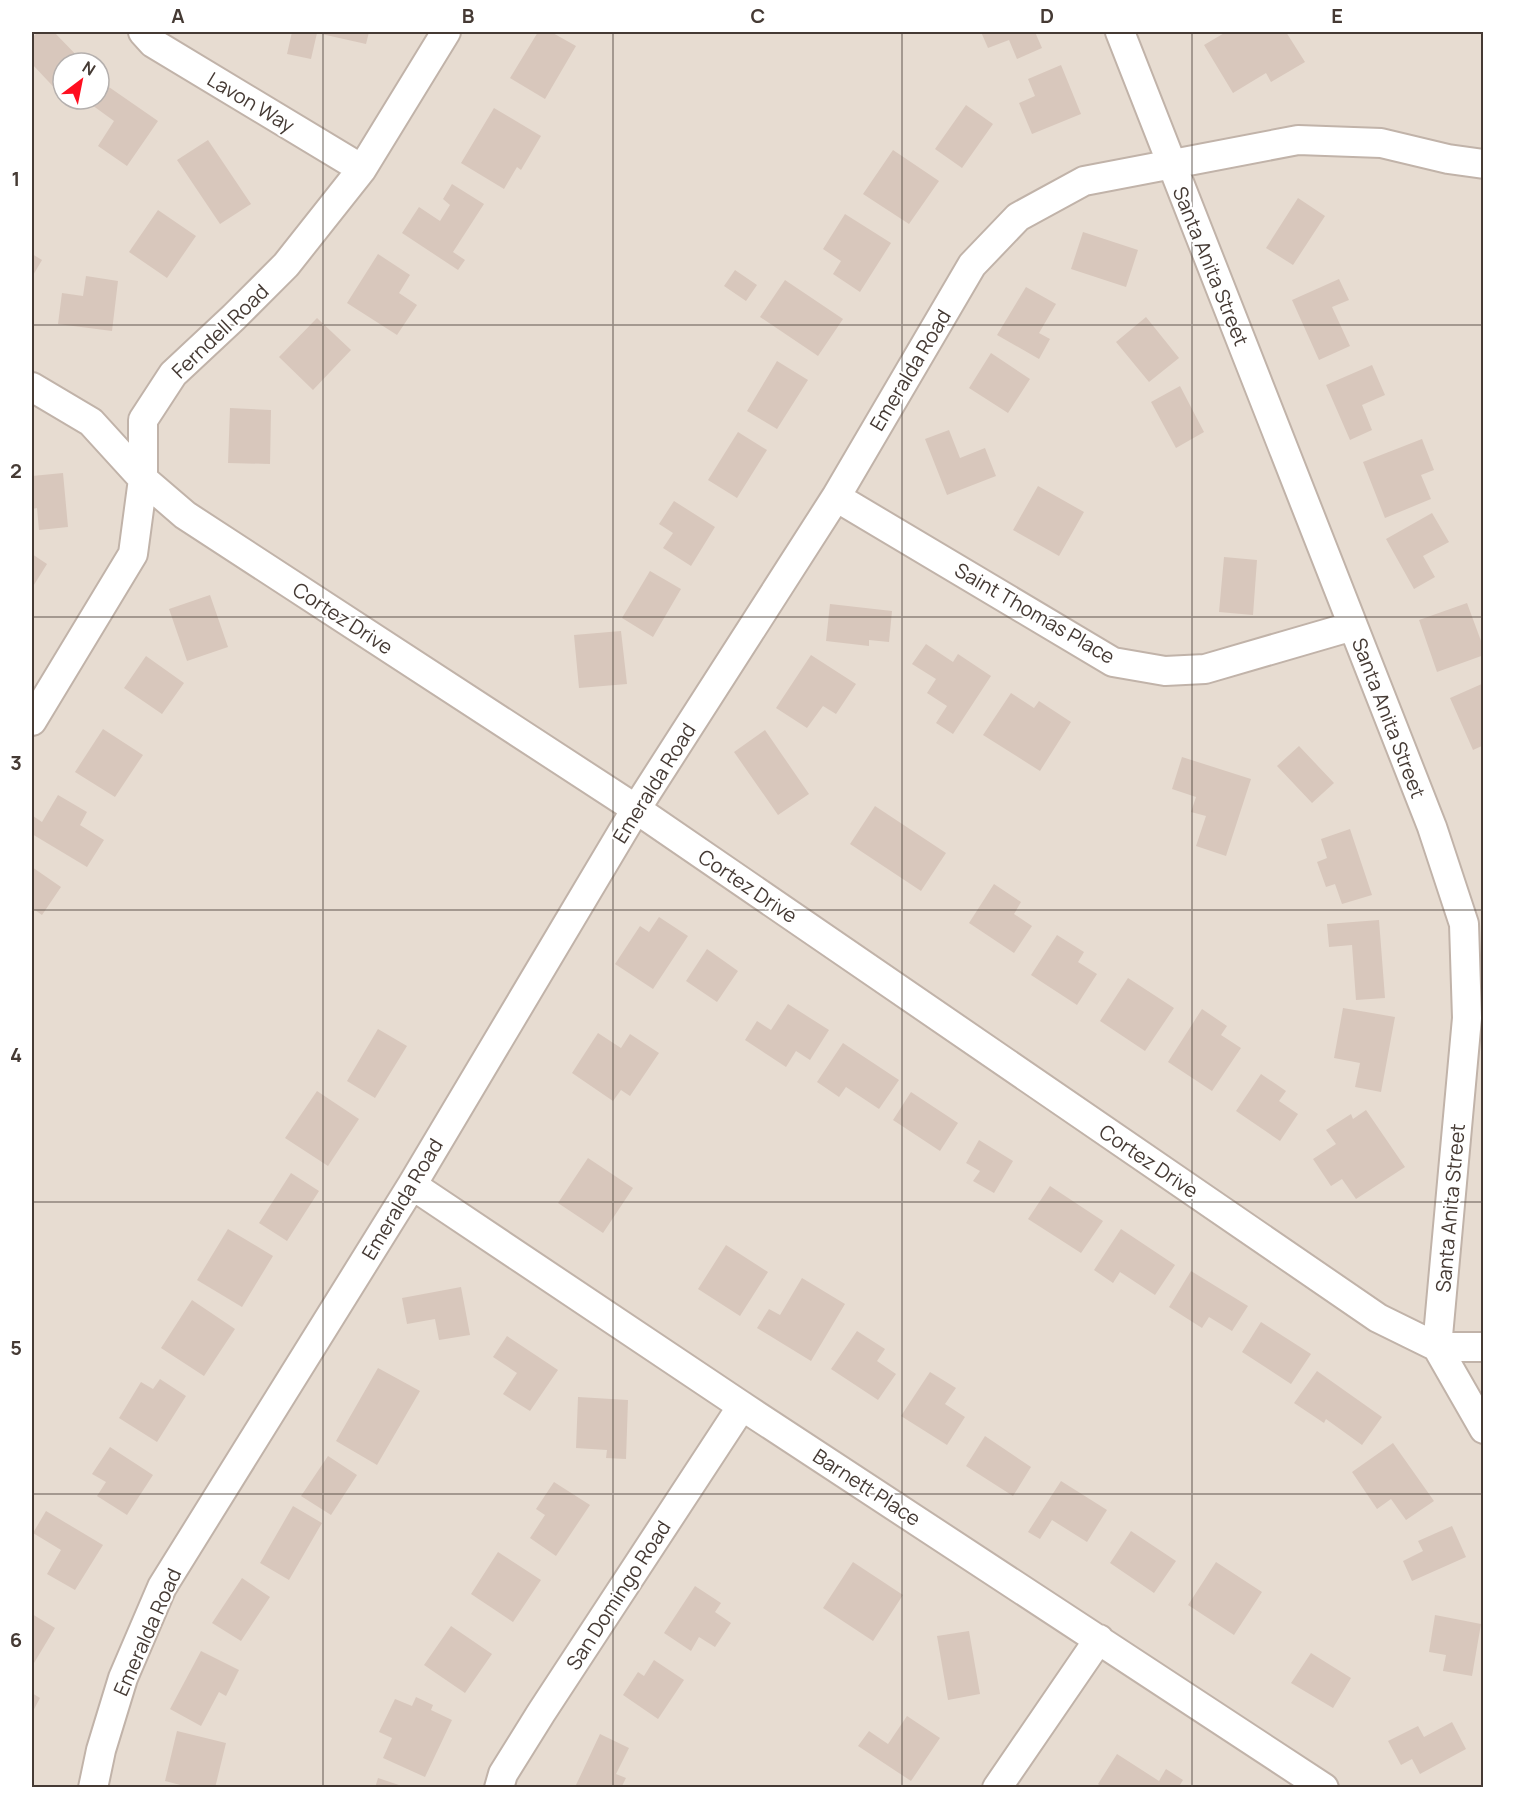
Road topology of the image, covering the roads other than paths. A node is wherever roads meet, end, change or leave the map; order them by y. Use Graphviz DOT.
graph roads {
  1 [pos="143,32"];
  2 [pos="446,32"];
  3 [pos="1119,32"];
  4 [pos="1171,164"];
  5 [pos="1484,164"];
  6 [pos="362,169"];
  7 [pos="32,387"];
  8 [pos="143,479"];
  9 [pos="836,497"];
  10 [pos="1353,626"];
  11 [pos="32,721"];
  12 [pos="636,809"];
  13 [pos="412,1185"];
  14 [pos="1437,1347"];
  15 [pos="1484,1347"];
  16 [pos="742,1406"];
  17 [pos="1484,1429"];
  18 [pos="1099,1639"];
  19 [pos="93,1788"];
  20 [pos="499,1788"];
  21 [pos="997,1788"];
  22 [pos="1324,1788"];
  1 -- 6 [label="street, Lavon Way"];
  2 -- 6 [label="street, Ferndell Road"];
  3 -- 4 [label="street, Santa Anita Street"];
  4 -- 5 [label="street, Emeralda Road"];
  4 -- 9 [label="street, Emeralda Road"];
  4 -- 10 [label="street, Santa Anita Street"];
  6 -- 8 [label="street, Ferndell Road"];
  7 -- 8 [label="street, Cortez Drive"];
  8 -- 11 [label="street, Ferndell Road"];
  8 -- 12 [label="street, Cortez Drive"];
  9 -- 10 [label="street, Saint Thomas Place"];
  9 -- 12 [label="street, Emeralda Road"];
  10 -- 14 [label="street, Santa Anita Street"];
  12 -- 13 [label="street, Emeralda Road"];
  12 -- 14 [label="street, Cortez Drive"];
  13 -- 16 [label="street, Barnett Place"];
  13 -- 19 [label="street, Emeralda Road"];
  14 -- 15 [label="street, Cortez Drive"];
  14 -- 17 [label="street"];
  16 -- 18 [label="street, Barnett Place"];
  16 -- 20 [label="street, San Domingo Road"];
  18 -- 21 [label="street"];
  18 -- 22 [label="street, Barnett Place"];
}
